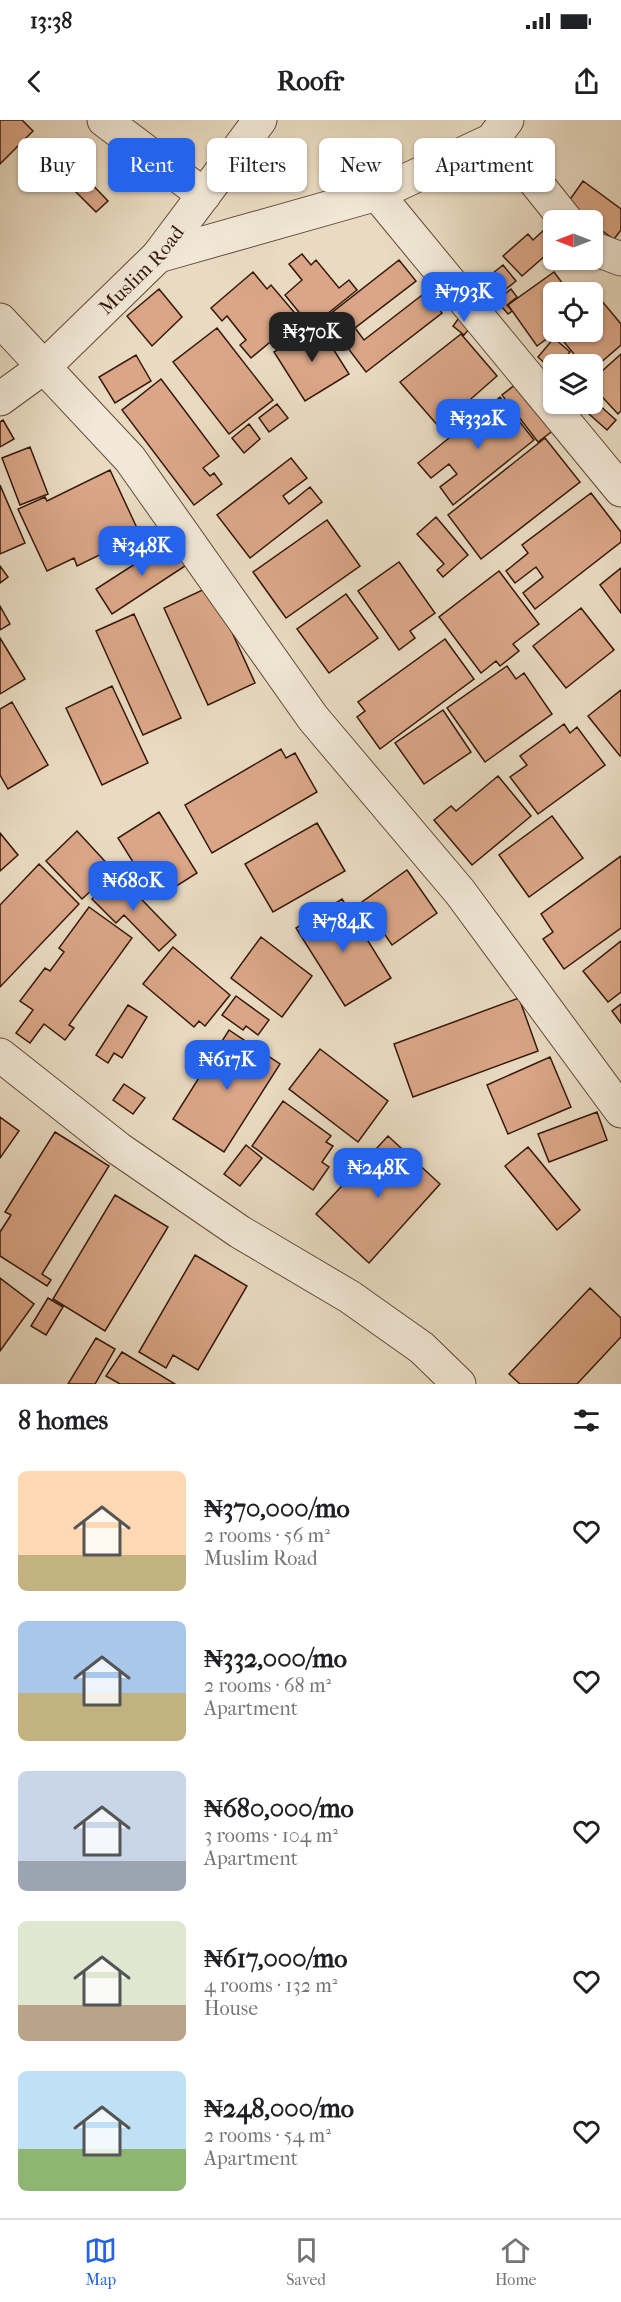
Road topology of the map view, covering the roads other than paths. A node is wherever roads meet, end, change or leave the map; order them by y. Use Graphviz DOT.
graph roads {
  1 [pos="104,120"];
  2 [pos="253,123"];
  3 [pos="500,130"];
  4 [pos="377,194"];
  5 [pos="204,195"];
  6 [pos="558,210"];
  7 [pos="603,252"];
  8 [pos="158,256"];
  9 [pos="621,259"];
  10 [pos="0,320"];
  11 [pos="44,367"];
  12 [pos="0,399"];
  13 [pos="621,490"];
  14 [pos="0,1055"];
  15 [pos="621,1111"];
  16 [pos="459,1384"];
  1 -- 5 [label="street"];
  2 -- 5 [label="street, Muslim Road"];
  3 -- 4 [label="street"];
  3 -- 6 [label="street"];
  4 -- 8 [label="street"];
  4 -- 13 [label="street"];
  5 -- 8 [label="street, Muslim Road"];
  7 -- 9 [label="street"];
  8 -- 11 [label="street, Muslim Road"];
  10 -- 11 [label="street"];
  11 -- 12 [label="street, Muslim Road"];
  11 -- 15 [label="street"];
  14 -- 16 [label="street"];
}
